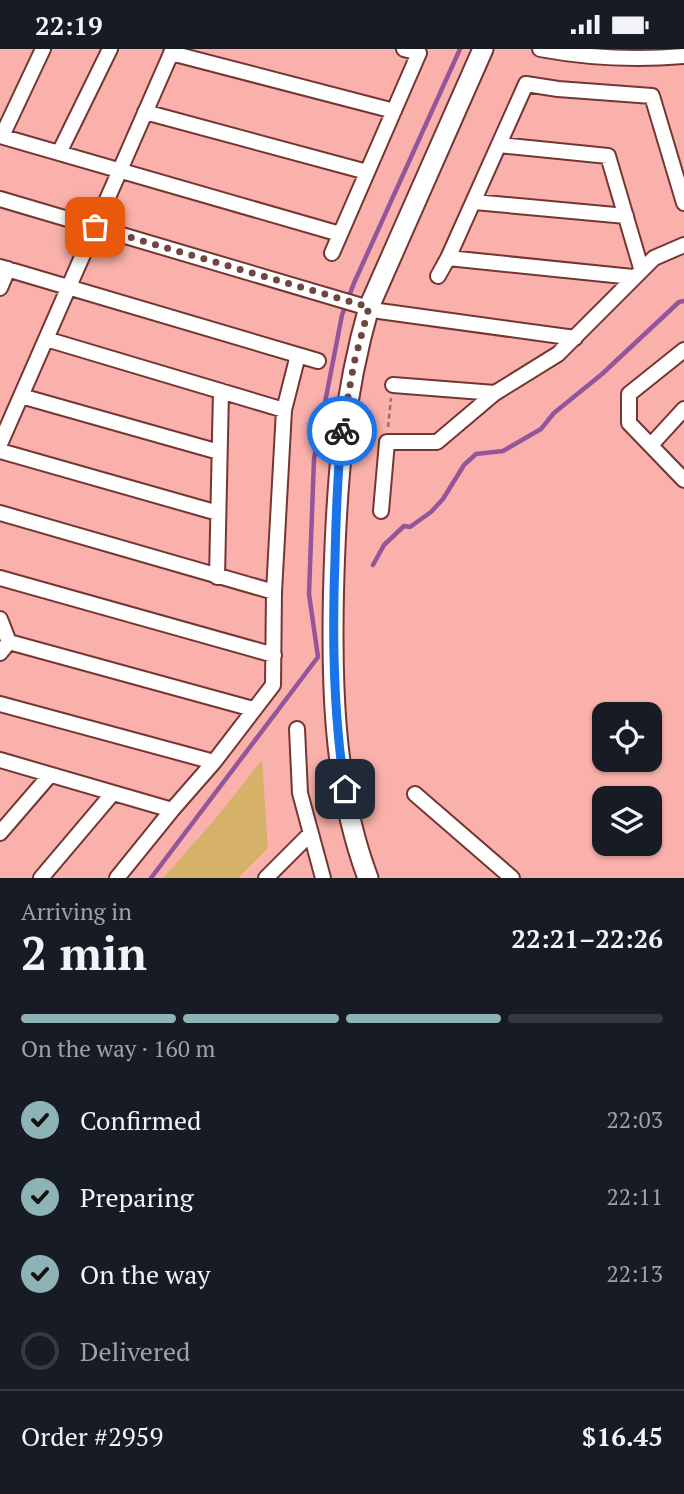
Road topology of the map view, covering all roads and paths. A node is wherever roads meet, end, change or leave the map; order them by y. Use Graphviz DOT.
graph roads {
  1 [pos="43,49"];
  2 [pos="110,49"];
  3 [pos="404,49"];
  4 [pos="483,49"];
  5 [pos="540,49"];
  6 [pos="172,51"];
  7 [pos="684,56"];
  8 [pos="394,111"];
  9 [pos="145,112"];
  10 [pos="1,136"];
  11 [pos="499,145"];
  12 [pos="60,153"];
  13 [pos="120,169"];
  14 [pos="368,172"];
  15 [pos="0,199"];
  16 [pos="474,202"];
  17 [pos="684,203"];
  18 [pos="626,216"];
  19 [pos="95,227"];
  20 [pos="340,234"];
  21 [pos="684,246"];
  22 [pos="332,253"];
  23 [pos="448,258"];
  24 [pos="4,268"];
  25 [pos="637,273"];
  26 [pos="438,276"];
  27 [pos="69,287"];
  28 [pos="0,288"];
  29 [pos="369,307"];
  30 [pos="575,338"];
  31 [pos="46,339"];
  32 [pos="683,353"];
  33 [pos="298,355"];
  34 [pos="318,361"];
  35 [pos="393,385"];
  36 [pos="221,391"];
  37 [pos="495,393"];
  38 [pos="21,396"];
  39 [pos="684,409"];
  40 [pos="284,410"];
  41 [pos="387,442"];
  42 [pos="0,444"];
  43 [pos="651,445"];
  44 [pos="0,451"];
  45 [pos="219,452"];
  46 [pos="684,480"];
  47 [pos="381,511"];
  48 [pos="0,513"];
  49 [pos="218,513"];
  50 [pos="216,577"];
  51 [pos="0,578"];
  52 [pos="274,592"];
  53 [pos="0,619"];
  54 [pos="5,648"];
  55 [pos="274,655"];
  56 [pos="0,704"];
  57 [pos="253,709"];
  58 [pos="297,729"];
  59 [pos="0,760"];
  60 [pos="215,762"];
  61 [pos="50,775"];
  62 [pos="113,793"];
  63 [pos="415,794"];
  64 [pos="172,810"];
  65 [pos="0,833"];
  66 [pos="310,834"];
  67 [pos="41,878"];
  68 [pos="117,878"];
  69 [pos="266,878"];
  70 [pos="323,878"];
  71 [pos="368,878"];
  72 [pos="512,878"];
  1 -- 10 [label="street"];
  2 -- 12 [label="street"];
  3 -- 8 [label="street"];
  4 -- 29 [label="street"];
  5 -- 7 [label="street"];
  6 -- 8 [label="street"];
  6 -- 9 [label="street"];
  8 -- 14 [label="street"];
  9 -- 13 [label="street"];
  9 -- 14 [label="street"];
  10 -- 12 [label="street"];
  11 -- 16 [label="street"];
  11 -- 17 [label="street"];
  11 -- 18 [label="street"];
  12 -- 13 [label="street"];
  13 -- 19 [label="street"];
  13 -- 20 [label="street"];
  14 -- 20 [label="street"];
  15 -- 19 [label="street"];
  16 -- 18 [label="street"];
  16 -- 23 [label="street"];
  18 -- 25 [label="street"];
  19 -- 27 [label="street"];
  19 -- 29 [label="street"];
  20 -- 22 [label="street"];
  21 -- 25 [label="street"];
  23 -- 25 [label="street"];
  23 -- 26 [label="street"];
  24 -- 27 [label="street"];
  24 -- 28 [label="street"];
  25 -- 30 [label="street"];
  27 -- 31 [label="street"];
  27 -- 33 [label="street"];
  29 -- 30 [label="street"];
  29 -- 71 [label="street"];
  30 -- 37 [label="street"];
  31 -- 36 [label="street"];
  31 -- 38 [label="street"];
  32 -- 43 [label="street"];
  33 -- 34 [label="street"];
  33 -- 40 [label="street"];
  35 -- 37 [label="street"];
  35 -- 41 [label="path"];
  36 -- 40 [label="street"];
  36 -- 45 [label="street"];
  37 -- 41 [label="street"];
  38 -- 42 [label="street"];
  38 -- 45 [label="street"];
  39 -- 43 [label="street"];
  40 -- 52 [label="street"];
  41 -- 47 [label="street"];
  43 -- 46 [label="street"];
  44 -- 49 [label="street"];
  45 -- 49 [label="street"];
  48 -- 50 [label="street"];
  49 -- 50 [label="street"];
  50 -- 52 [label="street"];
  51 -- 55 [label="street"];
  52 -- 55 [label="street"];
  53 -- 54 [label="street"];
  54 -- 57 [label="street"];
  55 -- 57 [label="street"];
  56 -- 60 [label="street"];
  57 -- 60 [label="street"];
  58 -- 66 [label="street"];
  59 -- 61 [label="street"];
  60 -- 64 [label="street"];
  61 -- 62 [label="street"];
  61 -- 65 [label="street"];
  62 -- 64 [label="street"];
  62 -- 67 [label="street"];
  63 -- 72 [label="street"];
  64 -- 68 [label="street"];
  66 -- 69 [label="street"];
  66 -- 70 [label="street"];
}
